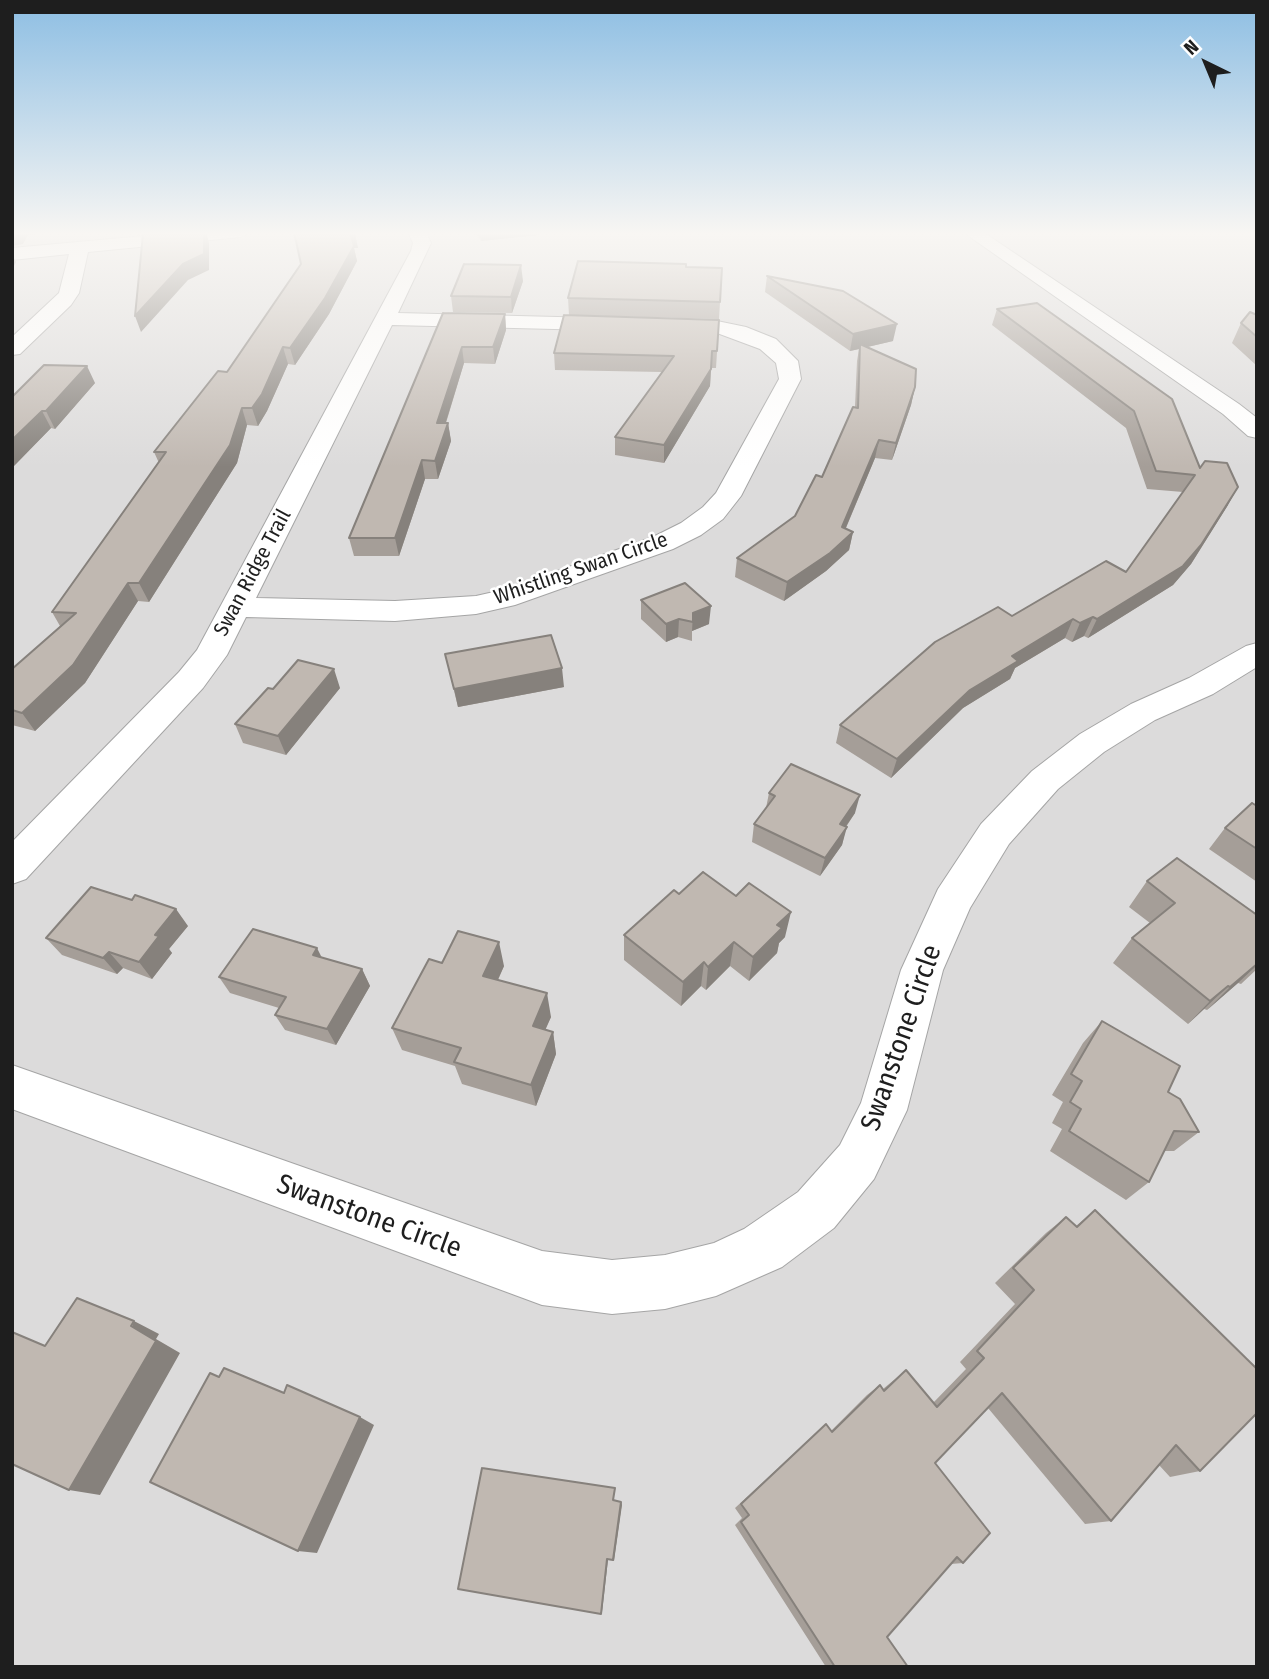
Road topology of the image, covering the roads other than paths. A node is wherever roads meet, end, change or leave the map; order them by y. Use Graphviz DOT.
graph roads {
  1 [pos="54,310"];
  2 [pos="389,310"];
  3 [pos="1087,310"];
  4 [pos="385,319"];
  5 [pos="12,349"];
  6 [pos="1257,431"];
  7 [pos="236,607"];
  8 [pos="1257,653"];
  9 [pos="12,868"];
  10 [pos="12,1087"];
  1 -- 5 [label="street"];
  2 -- 4 [label="street, Swan Ridge Trail"];
  3 -- 6 [label="street"];
  4 -- 7 [label="street, Swan Ridge Trail"];
  4 -- 7 [label="street, Whistling Swan Circle"];
  7 -- 9 [label="street, Swan Ridge Trail"];
  8 -- 10 [label="street, Swanstone Circle"];
}
